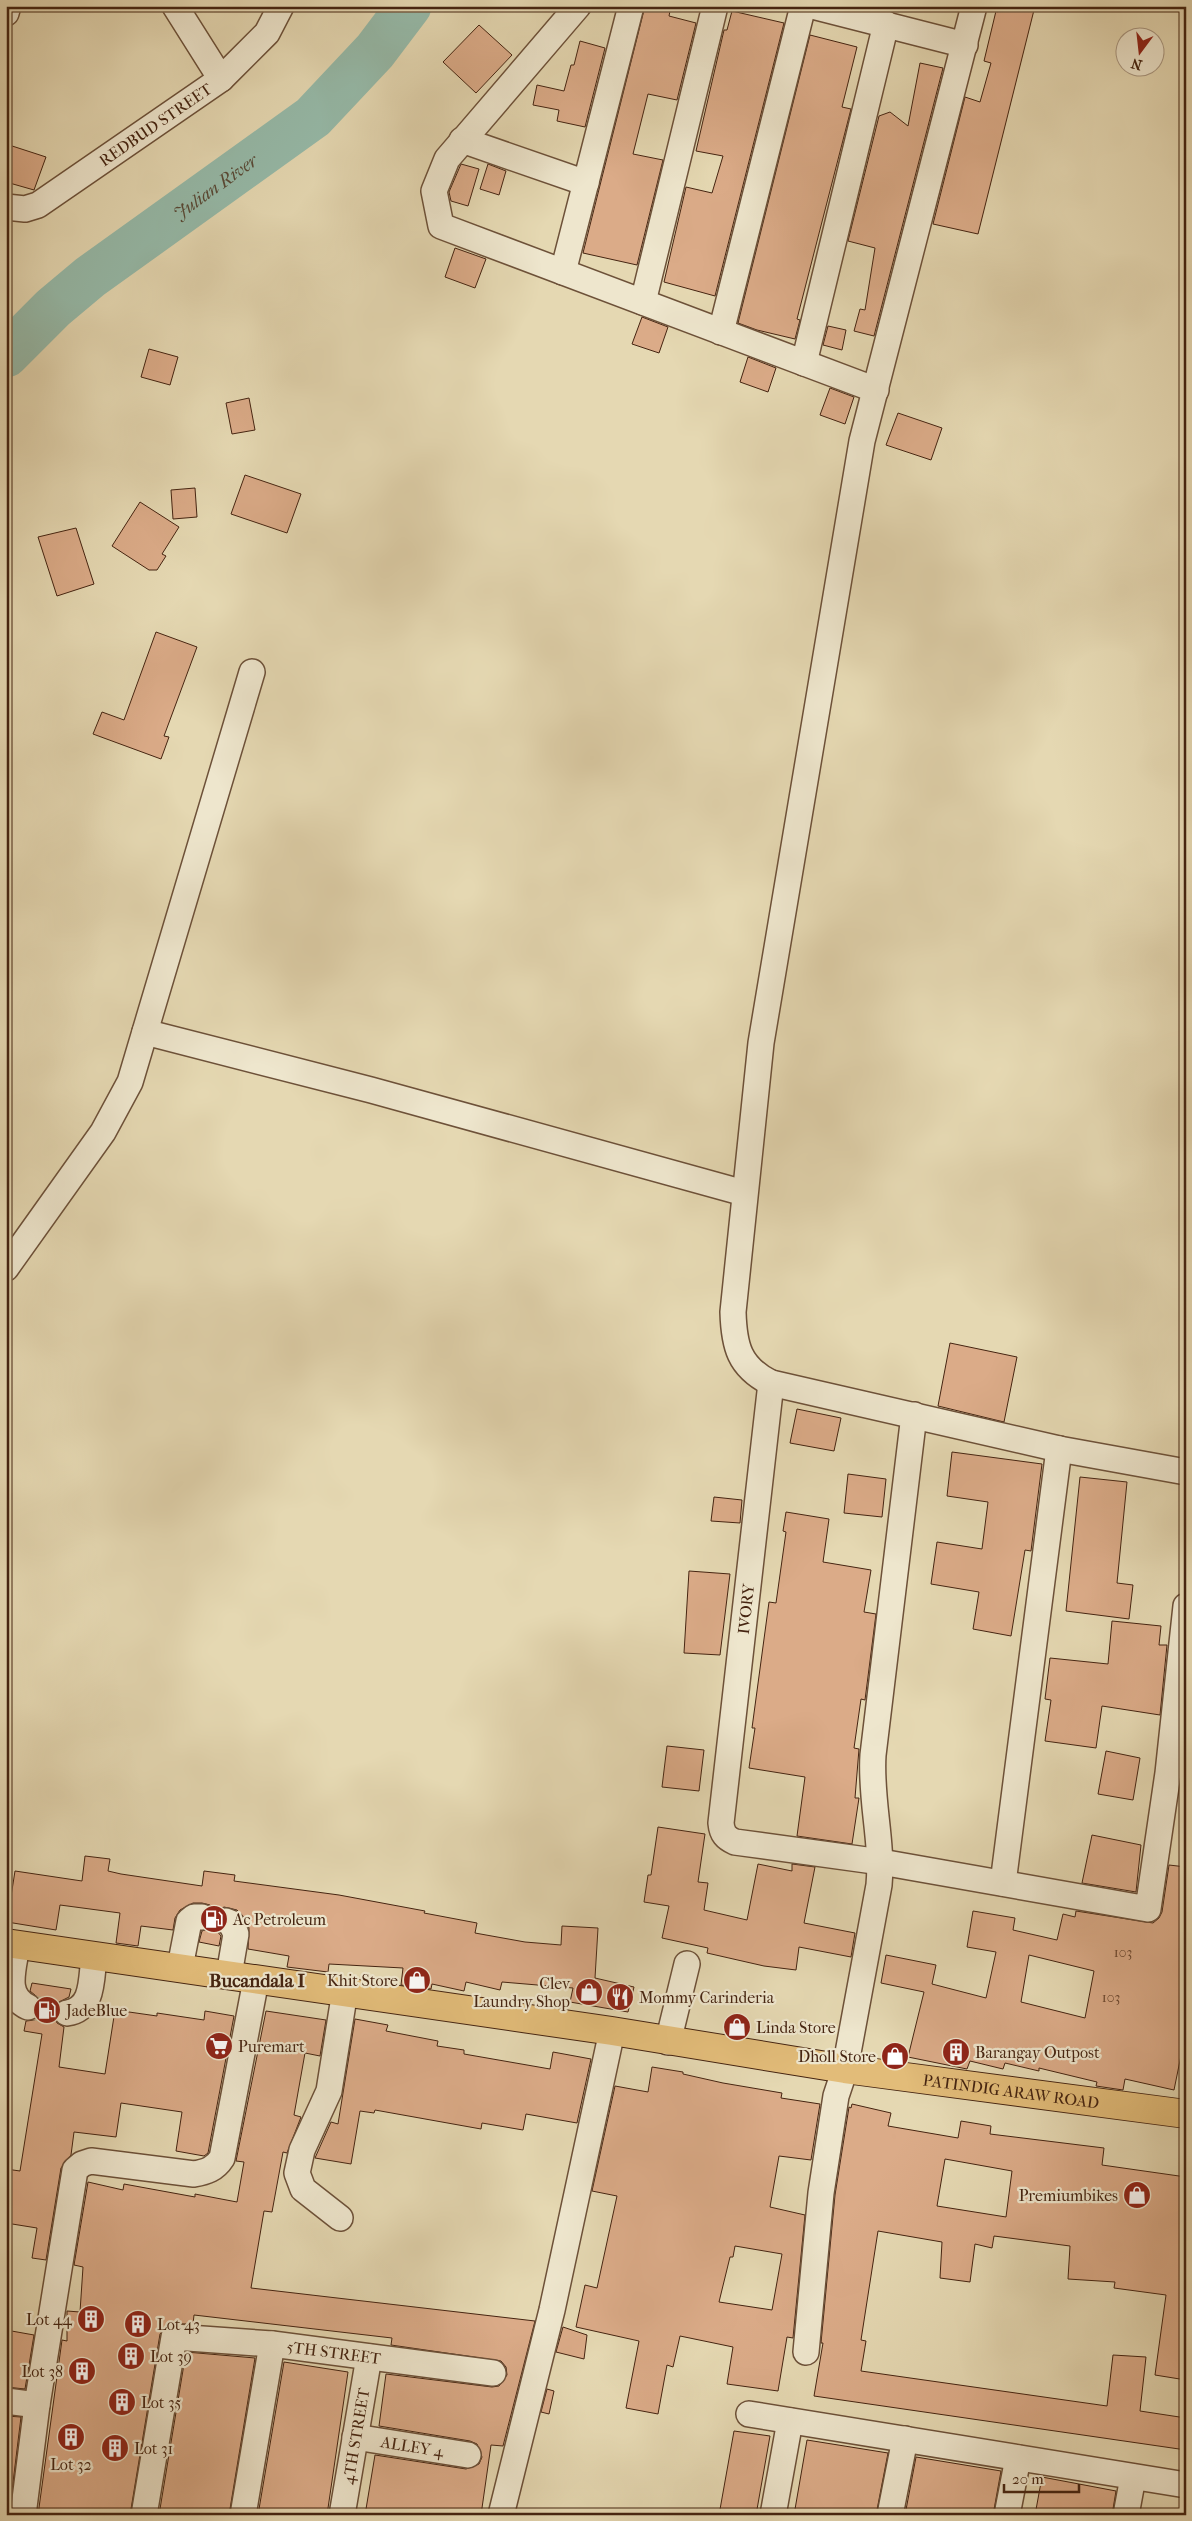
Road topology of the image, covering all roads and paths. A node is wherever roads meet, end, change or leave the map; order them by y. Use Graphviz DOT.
graph roads {
  1 [pos="8,6"];
  2 [pos="175,6"];
  3 [pos="281,6"];
  4 [pos="578,6"];
  5 [pos="631,6"];
  6 [pos="715,6"];
  7 [pos="803,6"];
  8 [pos="812,6"];
  9 [pos="974,6"];
  10 [pos="6,13"];
  11 [pos="886,24"];
  12 [pos="965,45"];
  13 [pos="221,79"];
  14 [pos="462,140"];
  15 [pos="586,183"];
  16 [pos="6,207"];
  17 [pos="563,272"];
  18 [pos="643,302"];
  19 [pos="721,332"];
  20 [pos="804,363"];
  21 [pos="876,390"];
  22 [pos="252,672"];
  23 [pos="145,1032"];
  24 [pos="744,1193"];
  25 [pos="6,1268"];
  26 [pos="771,1383"];
  27 [pos="914,1415"];
  28 [pos="1060,1449"];
  29 [pos="1186,1472"];
  30 [pos="1186,1606"];
  31 [pos="1177,1774"];
  32 [pos="881,1862"];
  33 [pos="1003,1883"];
  34 [pos="202,1917"];
  35 [pos="226,1921"];
  36 [pos="12,1944"];
  37 [pos="94,1956"];
  38 [pos="687,1964"];
  39 [pos="180,1968"];
  40 [pos="228,1975"];
  41 [pos="256,1980"];
  42 [pos="345,1991"];
  43 [pos="28,2007"];
  44 [pos="67,2012"];
  45 [pos="612,2031"];
  46 [pos="668,2042"];
  47 [pos="845,2069"];
  48 [pos="1186,2114"];
  49 [pos="340,2218"];
  50 [pos="272,2344"];
  51 [pos="806,2352"];
  52 [pos="369,2357"];
  53 [pos="493,2373"];
  54 [pos="6,2401"];
  55 [pos="37,2405"];
  56 [pos="749,2414"];
  57 [pos="790,2421"];
  58 [pos="355,2437"];
  59 [pos="905,2439"];
  60 [pos="468,2455"];
  61 [pos="1018,2458"];
  62 [pos="1133,2476"];
  63 [pos="1186,2485"];
  64 [pos="23,2515"];
  65 [pos="144,2515"];
  66 [pos="243,2515"];
  67 [pos="342,2515"];
  68 [pos="501,2515"];
  69 [pos="773,2515"];
  70 [pos="890,2515"];
  71 [pos="1007,2515"];
  72 [pos="1126,2515"];
  1 -- 10 [label="street"];
  2 -- 13 [label="street"];
  3 -- 13 [label="street, REDBUD STREET"];
  4 -- 14 [label="street"];
  5 -- 15 [label="street"];
  6 -- 18 [label="street"];
  7 -- 19 [label="street"];
  8 -- 11 [label="street"];
  9 -- 12 [label="street"];
  11 -- 12 [label="street"];
  11 -- 20 [label="street"];
  12 -- 21 [label="street"];
  13 -- 16 [label="street, REDBUD STREET"];
  14 -- 15 [label="street"];
  14 -- 17 [label="street"];
  15 -- 17 [label="street"];
  17 -- 18 [label="street"];
  18 -- 19 [label="street"];
  19 -- 20 [label="street"];
  20 -- 21 [label="street"];
  21 -- 24 [label="street"];
  22 -- 23 [label="street"];
  23 -- 24 [label="street"];
  23 -- 25 [label="street"];
  24 -- 26 [label="street"];
  26 -- 27 [label="street"];
  26 -- 32 [label="street, IVORY"];
  27 -- 28 [label="street"];
  27 -- 32 [label="street"];
  28 -- 29 [label="street"];
  28 -- 33 [label="street"];
  30 -- 31 [label="street"];
  31 -- 33 [label="street"];
  32 -- 33 [label="street"];
  32 -- 47 [label="street"];
  34 -- 39 [label="street"];
  35 -- 40 [label="street"];
  36 -- 37 [label="main road, PATINDIG ARAW ROAD"];
  36 -- 43 [label="street"];
  37 -- 39 [label="main road, PATINDIG ARAW ROAD"];
  37 -- 44 [label="street"];
  38 -- 46 [label="street"];
  39 -- 40 [label="main road, PATINDIG ARAW ROAD"];
  40 -- 41 [label="main road, PATINDIG ARAW ROAD"];
  41 -- 42 [label="main road, PATINDIG ARAW ROAD"];
  41 -- 55 [label="street"];
  42 -- 45 [label="main road, PATINDIG ARAW ROAD"];
  42 -- 49 [label="street"];
  45 -- 46 [label="main road, PATINDIG ARAW ROAD"];
  45 -- 68 [label="street"];
  46 -- 47 [label="main road, PATINDIG ARAW ROAD"];
  47 -- 48 [label="main road, PATINDIG ARAW ROAD"];
  47 -- 51 [label="street"];
  50 -- 52 [label="street, 5TH STREET"];
  50 -- 65 [label="street, 5TH STREET"];
  50 -- 66 [label="street"];
  52 -- 53 [label="street, 5TH STREET"];
  52 -- 58 [label="street, 4TH STREET"];
  54 -- 55 [label="street"];
  55 -- 64 [label="street"];
  56 -- 57 [label="street"];
  57 -- 59 [label="street"];
  57 -- 69 [label="street"];
  58 -- 60 [label="street, ALLEY 4"];
  58 -- 67 [label="street, 4TH STREET"];
  59 -- 61 [label="street"];
  59 -- 70 [label="street"];
  61 -- 62 [label="street"];
  61 -- 71 [label="street"];
  62 -- 63 [label="street"];
  62 -- 72 [label="street"];
}
